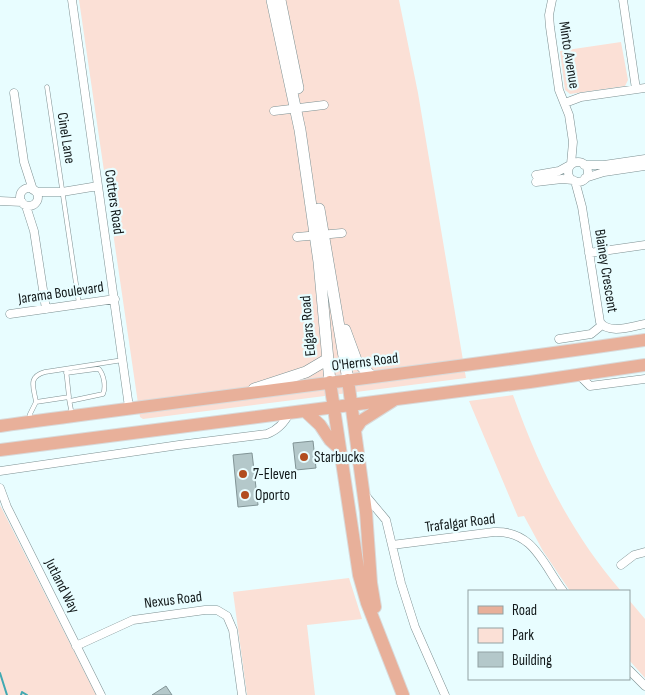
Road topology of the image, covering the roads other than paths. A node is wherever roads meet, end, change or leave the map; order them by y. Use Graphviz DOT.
graph roads {
  1 [pos="72,0"];
  2 [pos="272,0"];
  3 [pos="280,0"];
  4 [pos="552,0"];
  5 [pos="624,0"];
  6 [pos="47,87"];
  7 [pos="645,88"];
  8 [pos="636,89"];
  9 [pos="14,93"];
  10 [pos="565,103"];
  11 [pos="324,104"];
  12 [pos="298,108"];
  13 [pos="274,111"];
  14 [pos="573,142"];
  15 [pos="645,159"];
  16 [pos="584,164"];
  17 [pos="571,165"];
  18 [pos="645,166"];
  19 [pos="585,179"];
  20 [pos="574,181"];
  21 [pos="98,186"];
  22 [pos="62,192"];
  23 [pos="29,197"];
  24 [pos="0,201"];
  25 [pos="582,207"];
  26 [pos="342,233"];
  27 [pos="319,235"];
  28 [pos="297,237"];
  29 [pos="645,245"];
  30 [pos="589,253"];
  31 [pos="115,299"];
  32 [pos="79,304"];
  33 [pos="336,307"];
  34 [pos="46,309"];
  35 [pos="10,314"];
  36 [pos="645,324"];
  37 [pos="602,325"];
  38 [pos="558,339"];
  39 [pos="645,340"];
  40 [pos="328,359"];
  41 [pos="123,360"];
  42 [pos="645,365"];
  43 [pos="66,371"];
  44 [pos="579,375"];
  45 [pos="372,377"];
  46 [pos="645,379"];
  47 [pos="348,380"];
  48 [pos="330,382"];
  49 [pos="235,394"];
  50 [pos="69,399"];
  51 [pos="396,399"];
  52 [pos="36,402"];
  53 [pos="352,405"];
  54 [pos="130,407"];
  55 [pos="333,407"];
  56 [pos="305,410"];
  57 [pos="290,412"];
  58 [pos="72,416"];
  59 [pos="30,422"];
  60 [pos="0,426"];
  61 [pos="355,430"];
  62 [pos="340,449"];
  63 [pos="0,450"];
  64 [pos="0,471"];
  65 [pos="0,488"];
  66 [pos="363,492"];
  67 [pos="392,544"];
  68 [pos="645,552"];
  69 [pos="622,565"];
  70 [pos="562,590"];
  71 [pos="76,646"];
  72 [pos="383,647"];
  73 [pos="630,671"];
  74 [pos="645,686"];
  75 [pos="401,693"];
  76 [pos="101,695"];
  77 [pos="242,695"];
  78 [pos="445,695"];
  1 -- 21 [label="street, Cotters Road"];
  2 -- 12 [label="main road, Edgars Road"];
  3 -- 12 [label="main road, Edgars Road"];
  4 -- 10 [label="street, Minto Avenue"];
  5 -- 8 [label="street"];
  6 -- 22 [label="lane, Cinel Lane"];
  7 -- 8 [label="street"];
  8 -- 10 [label="street"];
  9 -- 23 [label="street"];
  10 -- 14 [label="street, Minto Avenue"];
  11 -- 12 [label="street"];
  12 -- 13 [label="street"];
  12 -- 27 [label="main road, Edgars Road"];
  14 -- 16 [label="street, Minto Avenue"];
  14 -- 17 [label="street, Minto Avenue"];
  15 -- 16 [label="street"];
  16 -- 17 [label="street"];
  16 -- 19 [label="street"];
  17 -- 20 [label="street"];
  17 -- 20 [label="street"];
  18 -- 19 [label="street"];
  19 -- 20 [label="street"];
  19 -- 25 [label="street, Blainey Crescent"];
  20 -- 25 [label="street, Blainey Crescent"];
  21 -- 22 [label="street"];
  21 -- 31 [label="street, Cotters Road"];
  22 -- 23 [label="street"];
  22 -- 32 [label="lane, Cinel Lane"];
  23 -- 24 [label="street"];
  23 -- 34 [label="street"];
  25 -- 30 [label="street, Blainey Crescent"];
  26 -- 27 [label="street"];
  27 -- 28 [label="street"];
  27 -- 33 [label="main road, Edgars Road"];
  27 -- 40 [label="main road, Edgars Road"];
  29 -- 30 [label="street"];
  30 -- 37 [label="street, Blainey Crescent"];
  31 -- 32 [label="street, Jarama Boulevard"];
  31 -- 41 [label="street, Cotters Road"];
  32 -- 34 [label="street, Jarama Boulevard"];
  33 -- 45 [label="main road"];
  33 -- 47 [label="main road, Edgars Road"];
  34 -- 35 [label="street, Jarama Boulevard"];
  36 -- 37 [label="street, Blainey Crescent"];
  37 -- 38 [label="street"];
  39 -- 45 [label="main road, O'Herns Road"];
  40 -- 48 [label="main road, Edgars Road"];
  40 -- 49 [label="main road"];
  41 -- 43 [label="lane"];
  41 -- 54 [label="street, Cotters Road"];
  42 -- 44 [label="main road"];
  43 -- 50 [label="lane"];
  43 -- 50 [label="lane"];
  43 -- 52 [label="lane"];
  44 -- 46 [label="street"];
  44 -- 51 [label="main road"];
  45 -- 47 [label="main road, O'Herns Road"];
  47 -- 48 [label="main road, O'Herns Road"];
  47 -- 53 [label="main road, Edgars Road"];
  48 -- 49 [label="main road, O'Herns Road"];
  48 -- 55 [label="main road, Edgars Road"];
  49 -- 54 [label="main road, O'Herns Road"];
  50 -- 52 [label="lane"];
  50 -- 58 [label="lane"];
  51 -- 53 [label="main road"];
  51 -- 61 [label="main road"];
  52 -- 59 [label="lane"];
  53 -- 55 [label="main road"];
  53 -- 61 [label="main road, Edgars Road"];
  54 -- 58 [label="main road, O'Herns Road"];
  55 -- 56 [label="main road"];
  55 -- 62 [label="main road, Edgars Road"];
  56 -- 57 [label="main road"];
  56 -- 62 [label="main road"];
  57 -- 63 [label="main road"];
  57 -- 64 [label="street"];
  58 -- 59 [label="main road, O'Herns Road"];
  59 -- 60 [label="main road, O'Herns Road"];
  61 -- 66 [label="main road, Edgars Road"];
  62 -- 72 [label="main road, Edgars Road"];
  65 -- 71 [label="street, Jutland Way"];
  66 -- 67 [label="street"];
  66 -- 72 [label="main road, Edgars Road"];
  67 -- 70 [label="street, Trafalgar Road"];
  67 -- 78 [label="street"];
  68 -- 69 [label="street"];
  71 -- 76 [label="street, Jutland Way"];
  71 -- 77 [label="street, Nexus Road"];
  72 -- 75 [label="main road, Edgars Road"];
  73 -- 74 [label="street"];
}
